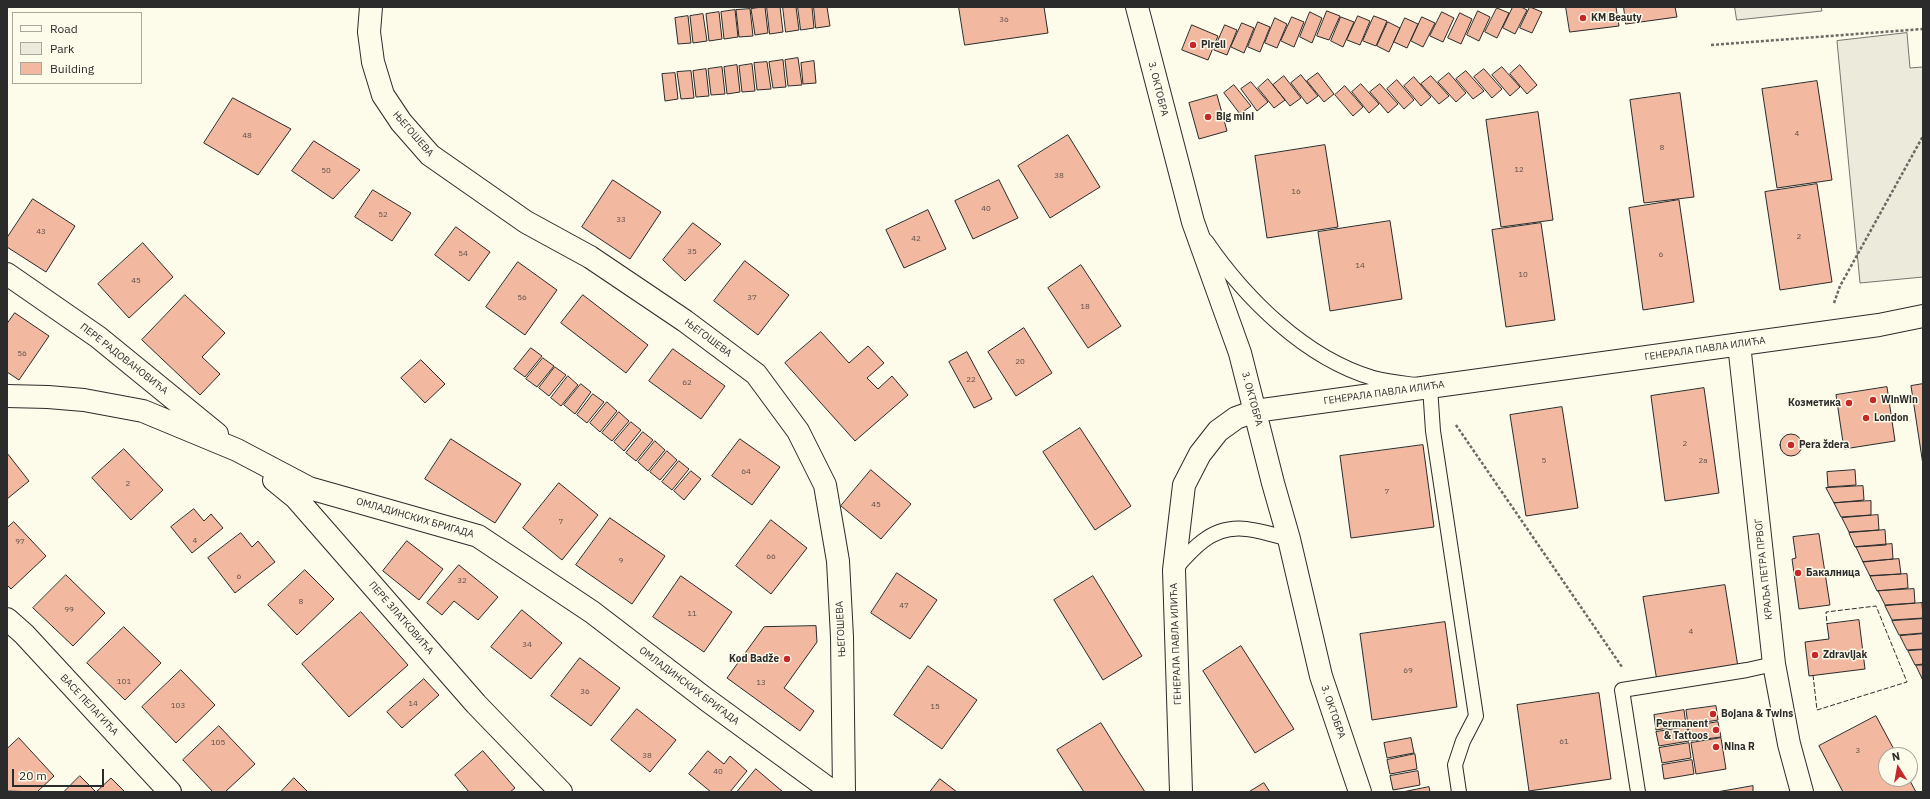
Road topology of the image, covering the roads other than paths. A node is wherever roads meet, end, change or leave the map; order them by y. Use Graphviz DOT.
graph roads {
  1 [pos="371,7"];
  2 [pos="1137,7"];
  3 [pos="1193,222"];
  4 [pos="7,274"];
  5 [pos="1923,316"];
  6 [pos="1739,344"];
  7 [pos="1430,387"];
  8 [pos="7,396"];
  9 [pos="1255,410"];
  10 [pos="237,450"];
  11 [pos="1289,539"];
  12 [pos="1174,570"];
  13 [pos="7,619"];
  14 [pos="1774,664"];
  15 [pos="170,792"];
  16 [pos="561,792"];
  17 [pos="833,792"];
  18 [pos="844,792"];
  19 [pos="1181,792"];
  20 [pos="1360,792"];
  21 [pos="1459,792"];
  22 [pos="1638,792"];
  23 [pos="1802,792"];
  1 -- 18 [label="street, ЊЕГОШЕВА"];
  2 -- 3 [label="street, 3. ОКТОБРА"];
  3 -- 7 [label="lane"];
  3 -- 9 [label="street, 3. ОКТОБРА"];
  4 -- 10 [label="street, ПЕРЕ РАДОВАНОВИЋА"];
  5 -- 6 [label="street, ГЕНЕРАЛА ПАВЛА ИЛИЋА"];
  6 -- 7 [label="street, ГЕНЕРАЛА ПАВЛА ИЛИЋА"];
  6 -- 14 [label="street, КРАЉА ПЕТРА ПРВОГ"];
  7 -- 9 [label="street, ГЕНЕРАЛА ПАВЛА ИЛИЋА"];
  7 -- 21 [label="lane"];
  8 -- 10 [label="street, ОМЛАДИНСКИХ БРИГАДА"];
  9 -- 11 [label="street, 3. ОКТОБРА"];
  9 -- 12 [label="street, ГЕНЕРАЛА ПАВЛА ИЛИЋА"];
  10 -- 16 [label="street, ПЕРЕ ЗЛАТКОВИЋА"];
  10 -- 17 [label="street, ОМЛАДИНСКИХ БРИГАДА"];
  11 -- 12 [label="lane"];
  11 -- 20 [label="street, 3. ОКТОБРА"];
  12 -- 19 [label="street, ГЕНЕРАЛА ПАВЛА ИЛИЋА"];
  13 -- 15 [label="street, ВАСЕ ПЕЛАГИЋА"];
  14 -- 22 [label="lane"];
  14 -- 23 [label="street, КРАЉА ПЕТРА ПРВОГ"];
}
